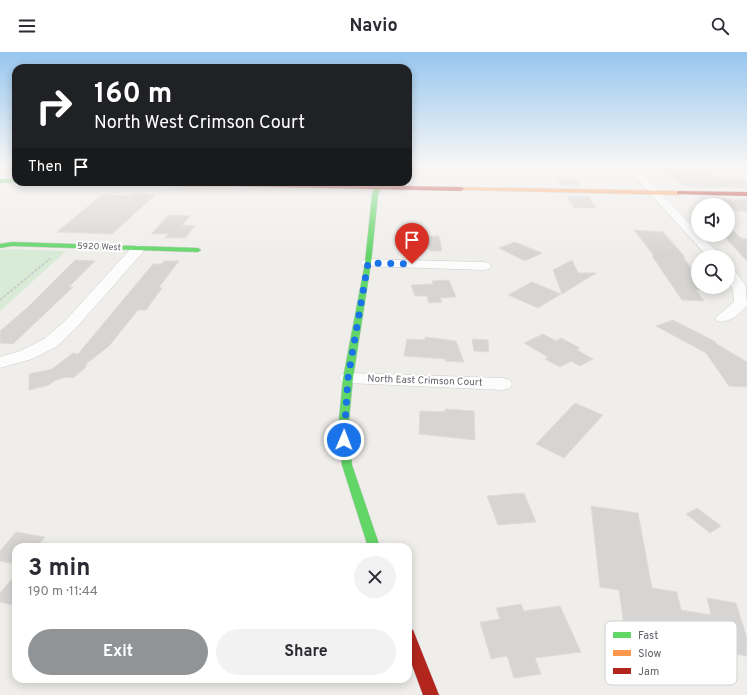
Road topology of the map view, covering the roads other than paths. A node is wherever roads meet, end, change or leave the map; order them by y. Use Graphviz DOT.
graph roads {
  1 [pos="377,195"];
  2 [pos="656,195"];
  3 [pos="0,246"];
  4 [pos="138,248"];
  5 [pos="198,250"];
  6 [pos="708,250"];
  7 [pos="368,263"];
  8 [pos="484,266"];
  9 [pos="735,279"];
  10 [pos="723,318"];
  11 [pos="0,363"];
  12 [pos="348,378"];
  13 [pos="502,384"];
  14 [pos="373,543"];
  15 [pos="412,645"];
  16 [pos="431,695"];
  1 -- 7 [label="street"];
  2 -- 6 [label="street"];
  3 -- 4 [label="street, 5920 West"];
  4 -- 5 [label="street, 5920 West"];
  4 -- 11 [label="street"];
  7 -- 8 [label="street"];
  7 -- 12 [label="street"];
  9 -- 10 [label="street"];
  12 -- 13 [label="street, North East Crimson Court"];
  12 -- 14 [label="street"];
  15 -- 16 [label="street"];
}
